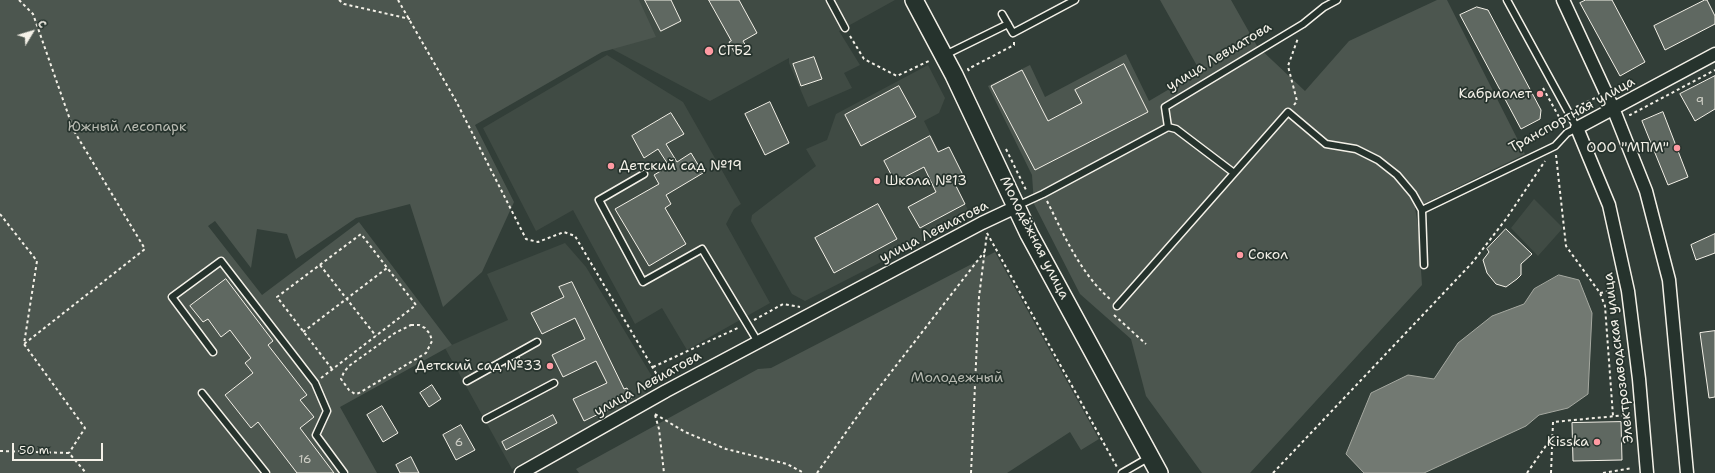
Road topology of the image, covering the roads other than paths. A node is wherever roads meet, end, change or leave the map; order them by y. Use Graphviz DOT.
graph roads {
  1 [pos="830,0"];
  2 [pos="914,0"];
  3 [pos="1075,0"];
  4 [pos="1337,0"];
  5 [pos="1507,0"];
  6 [pos="1563,0"];
  7 [pos="1002,14"];
  8 [pos="1008,24"];
  9 [pos="845,28"];
  10 [pos="1715,54"];
  11 [pos="939,57"];
  12 [pos="1613,108"];
  13 [pos="1168,127"];
  14 [pos="1577,128"];
  15 [pos="1234,173"];
  16 [pos="644,174"];
  17 [pos="1016,207"];
  18 [pos="1422,210"];
  19 [pos="1424,264"];
  20 [pos="1117,306"];
  21 [pos="537,342"];
  22 [pos="758,342"];
  23 [pos="213,352"];
  24 [pos="467,381"];
  25 [pos="554,383"];
  26 [pos="202,393"];
  27 [pos="486,419"];
  28 [pos="1150,457"];
  29 [pos="266,473"];
  30 [pos="344,473"];
  31 [pos="521,473"];
  32 [pos="1121,473"];
  33 [pos="1159,473"];
  34 [pos="1647,473"];
  35 [pos="1687,473"];
  1 -- 9 [label="lane"];
  2 -- 11 [label="main road, Молодёжная улица"];
  3 -- 8 [label="lane"];
  4 -- 13 [label="lane, улица Левиатова"];
  5 -- 14 [label="lane, Электрозаводская улица"];
  6 -- 12 [label="street"];
  7 -- 8 [label="lane"];
  8 -- 11 [label="lane"];
  10 -- 12 [label="street, Транспортная улица"];
  11 -- 17 [label="main road, Молодёжная улица"];
  12 -- 14 [label="street, Транспортная улица"];
  12 -- 35 [label="street"];
  13 -- 15 [label="lane"];
  13 -- 17 [label="lane, улица Левиатова"];
  14 -- 18 [label="lane, Транспортная улица"];
  14 -- 34 [label="street, Электрозаводская улица"];
  15 -- 18 [label="lane"];
  15 -- 20 [label="lane"];
  16 -- 22 [label="lane"];
  17 -- 22 [label="street, улица Левиатова"];
  17 -- 28 [label="main road, Молодёжная улица"];
  18 -- 19 [label="lane"];
  21 -- 24 [label="lane"];
  22 -- 31 [label="street, улица Левиатова"];
  23 -- 30 [label="lane"];
  25 -- 27 [label="lane"];
  26 -- 29 [label="lane"];
  28 -- 32 [label="lane"];
  28 -- 33 [label="main road, Молодёжная улица"];
}
